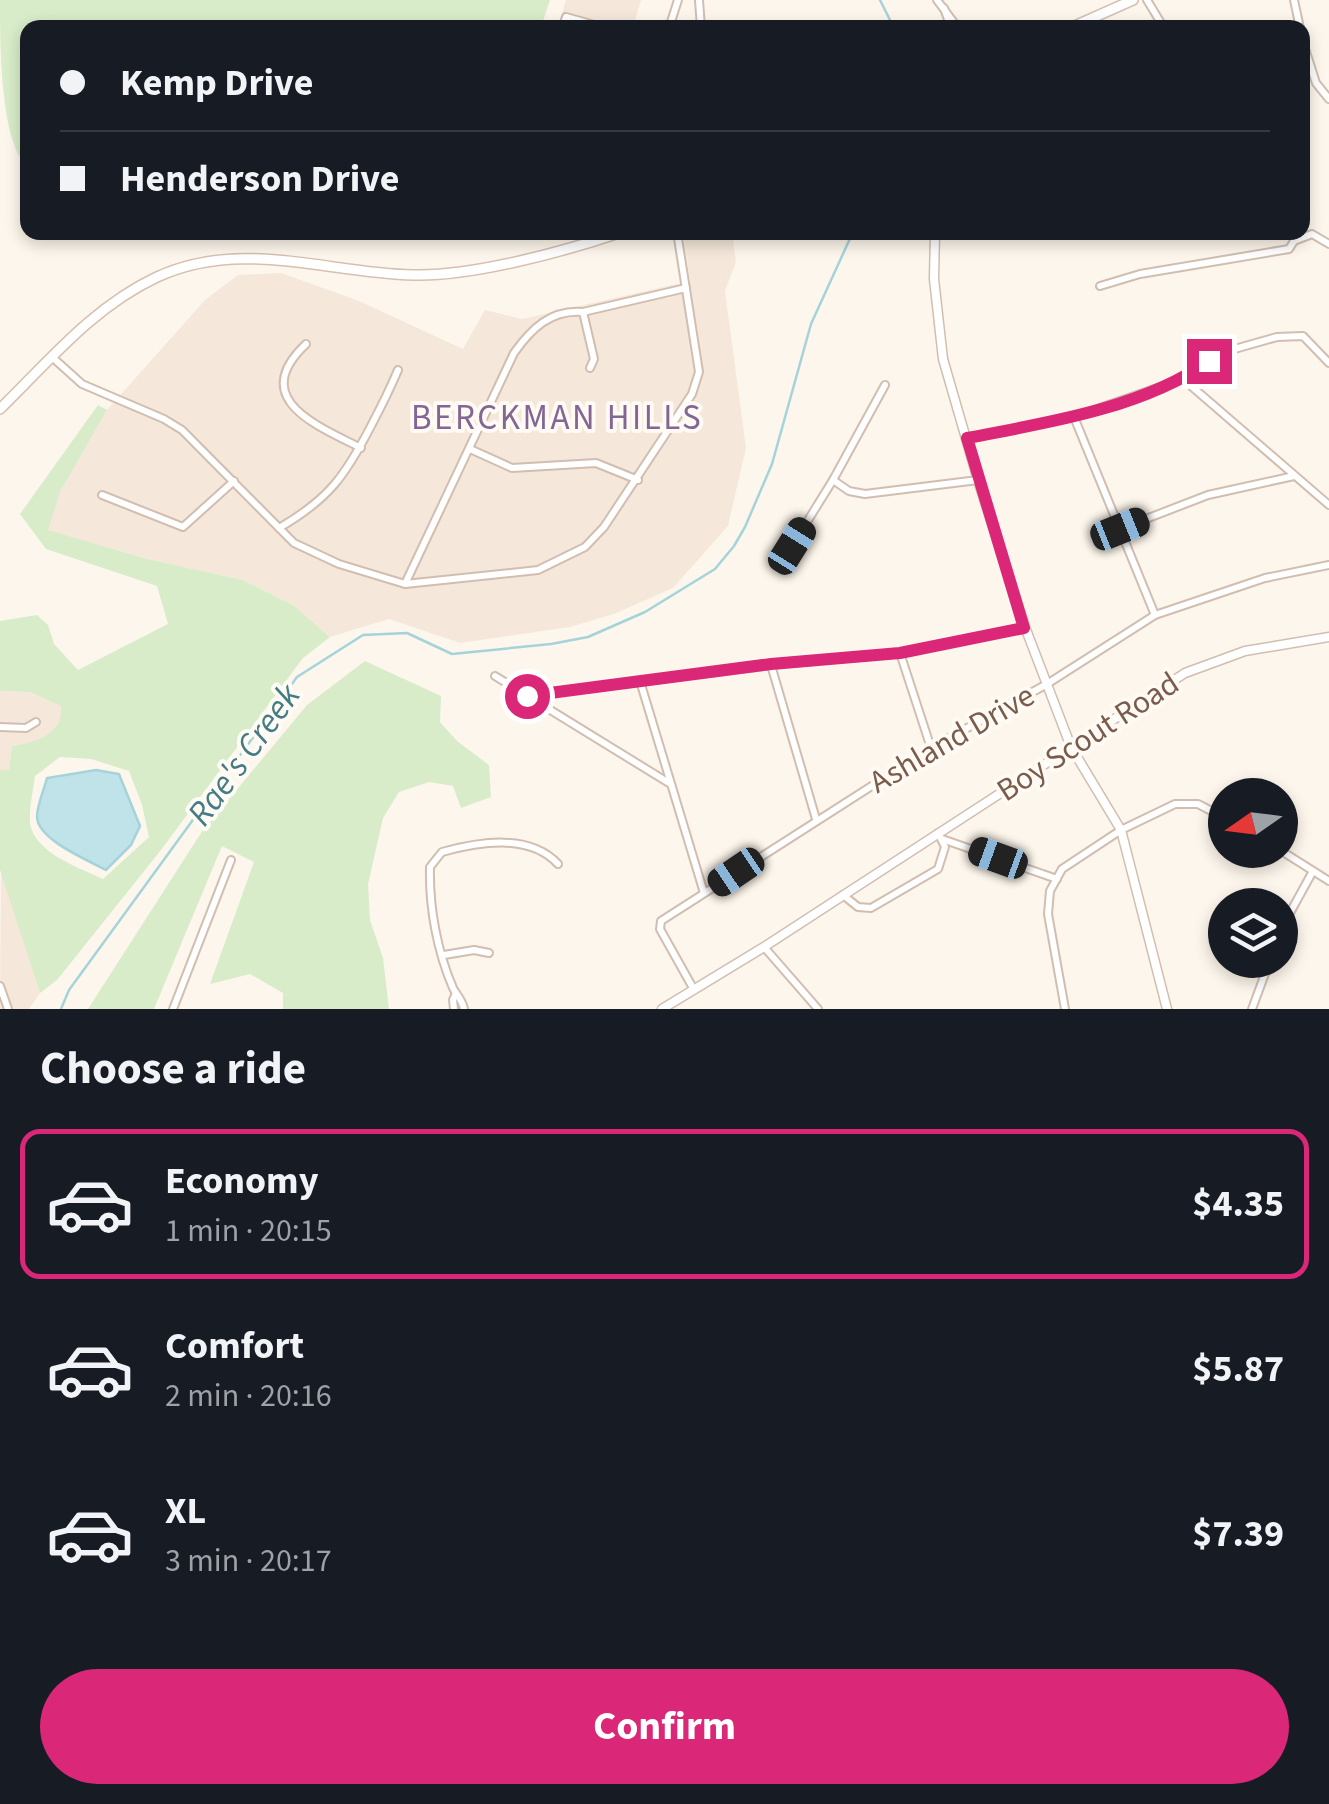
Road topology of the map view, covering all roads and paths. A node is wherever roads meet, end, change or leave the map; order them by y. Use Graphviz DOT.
graph roads {
  1 [pos="1133,0"];
  2 [pos="1088,20"];
  3 [pos="1310,64"];
  4 [pos="1329,99"];
  5 [pos="594,240"];
  6 [pos="679,240"];
  7 [pos="935,240"];
  8 [pos="1292,240"];
  9 [pos="1100,286"];
  10 [pos="686,288"];
  11 [pos="583,312"];
  12 [pos="306,344"];
  13 [pos="52,356"];
  14 [pos="1329,362"];
  15 [pos="590,368"];
  16 [pos="398,370"];
  17 [pos="1183,379"];
  18 [pos="885,385"];
  19 [pos="0,410"];
  20 [pos="1074,417"];
  21 [pos="967,438"];
  22 [pos="361,448"];
  23 [pos="470,449"];
  24 [pos="1294,476"];
  25 [pos="638,480"];
  26 [pos="833,480"];
  27 [pos="978,480"];
  28 [pos="234,481"];
  29 [pos="102,495"];
  30 [pos="1329,506"];
  31 [pos="279,528"];
  32 [pos="1120,529"];
  33 [pos="792,546"];
  34 [pos="1329,566"];
  35 [pos="405,584"];
  36 [pos="1155,615"];
  37 [pos="1024,628"];
  38 [pos="1329,637"];
  39 [pos="900,653"];
  40 [pos="771,664"];
  41 [pos="496,676"];
  42 [pos="640,682"];
  43 [pos="1047,684"];
  44 [pos="527,696"];
  45 [pos="36,722"];
  46 [pos="0,727"];
  47 [pos="1071,747"];
  48 [pos="931,748"];
  49 [pos="670,783"];
  50 [pos="1208,809"];
  51 [pos="816,819"];
  52 [pos="1121,830"];
  53 [pos="940,836"];
  54 [pos="231,860"];
  55 [pos="1298,862"];
  56 [pos="558,864"];
  57 [pos="1312,871"];
  58 [pos="1057,880"];
  59 [pos="1329,881"];
  60 [pos="704,894"];
  61 [pos="843,895"];
  62 [pos="1298,897"];
  63 [pos="764,947"];
  64 [pos="488,954"];
  65 [pos="444,955"];
  66 [pos="1263,978"];
  67 [pos="0,986"];
  68 [pos="693,988"];
  69 [pos="456,993"];
  70 [pos="8,1009"];
  71 [pos="173,1009"];
  72 [pos="454,1009"];
  73 [pos="464,1009"];
  74 [pos="662,1009"];
  75 [pos="818,1009"];
  76 [pos="1066,1009"];
  77 [pos="1166,1009"];
  78 [pos="1252,1009"];
  1 -- 2 [label="main road"];
  3 -- 4 [label="street"];
  5 -- 13 [label="main road"];
  6 -- 10 [label="street"];
  7 -- 21 [label="street"];
  8 -- 9 [label="street"];
  10 -- 11 [label="street"];
  10 -- 25 [label="street"];
  11 -- 15 [label="street"];
  11 -- 23 [label="street"];
  12 -- 22 [label="street"];
  13 -- 19 [label="main road"];
  13 -- 28 [label="street"];
  14 -- 17 [label="street"];
  16 -- 22 [label="street"];
  17 -- 20 [label="street"];
  17 -- 24 [label="street"];
  18 -- 26 [label="street"];
  20 -- 21 [label="street"];
  20 -- 32 [label="street"];
  21 -- 27 [label="street"];
  22 -- 31 [label="street"];
  23 -- 25 [label="street"];
  23 -- 35 [label="street"];
  24 -- 30 [label="street"];
  24 -- 32 [label="street"];
  25 -- 35 [label="street"];
  26 -- 27 [label="street"];
  26 -- 33 [label="street"];
  27 -- 37 [label="street"];
  28 -- 29 [label="street"];
  28 -- 31 [label="street"];
  31 -- 35 [label="street"];
  32 -- 36 [label="street"];
  34 -- 36 [label="street, Ashland Drive"];
  36 -- 43 [label="street, Ashland Drive"];
  37 -- 39 [label="street"];
  37 -- 43 [label="street"];
  38 -- 47 [label="street, Boy Scout Road"];
  39 -- 40 [label="street"];
  39 -- 48 [label="street"];
  40 -- 42 [label="street"];
  40 -- 51 [label="street"];
  41 -- 44 [label="street"];
  42 -- 44 [label="street"];
  42 -- 49 [label="street"];
  43 -- 47 [label="street"];
  43 -- 48 [label="street, Ashland Drive"];
  44 -- 49 [label="street"];
  45 -- 46 [label="street"];
  47 -- 52 [label="street"];
  47 -- 53 [label="street, Boy Scout Road"];
  48 -- 51 [label="street, Ashland Drive"];
  49 -- 60 [label="street"];
  50 -- 52 [label="street"];
  51 -- 60 [label="street, Ashland Drive"];
  52 -- 58 [label="street"];
  52 -- 77 [label="street"];
  53 -- 58 [label="street"];
  53 -- 61 [label="street, Boy Scout Road"];
  53 -- 61 [label="street"];
  54 -- 71 [label="street"];
  55 -- 57 [label="street"];
  56 -- 65 [label="street"];
  57 -- 59 [label="street"];
  57 -- 62 [label="street"];
  58 -- 76 [label="street"];
  60 -- 68 [label="street, Ashland Drive"];
  61 -- 63 [label="street, Boy Scout Road"];
  63 -- 68 [label="street, Boy Scout Road"];
  63 -- 75 [label="street"];
  64 -- 65 [label="street"];
  65 -- 69 [label="street"];
  66 -- 78 [label="street"];
  67 -- 70 [label="street"];
  68 -- 74 [label="street, Boy Scout Road"];
  69 -- 72 [label="street"];
  69 -- 73 [label="street"];
}
